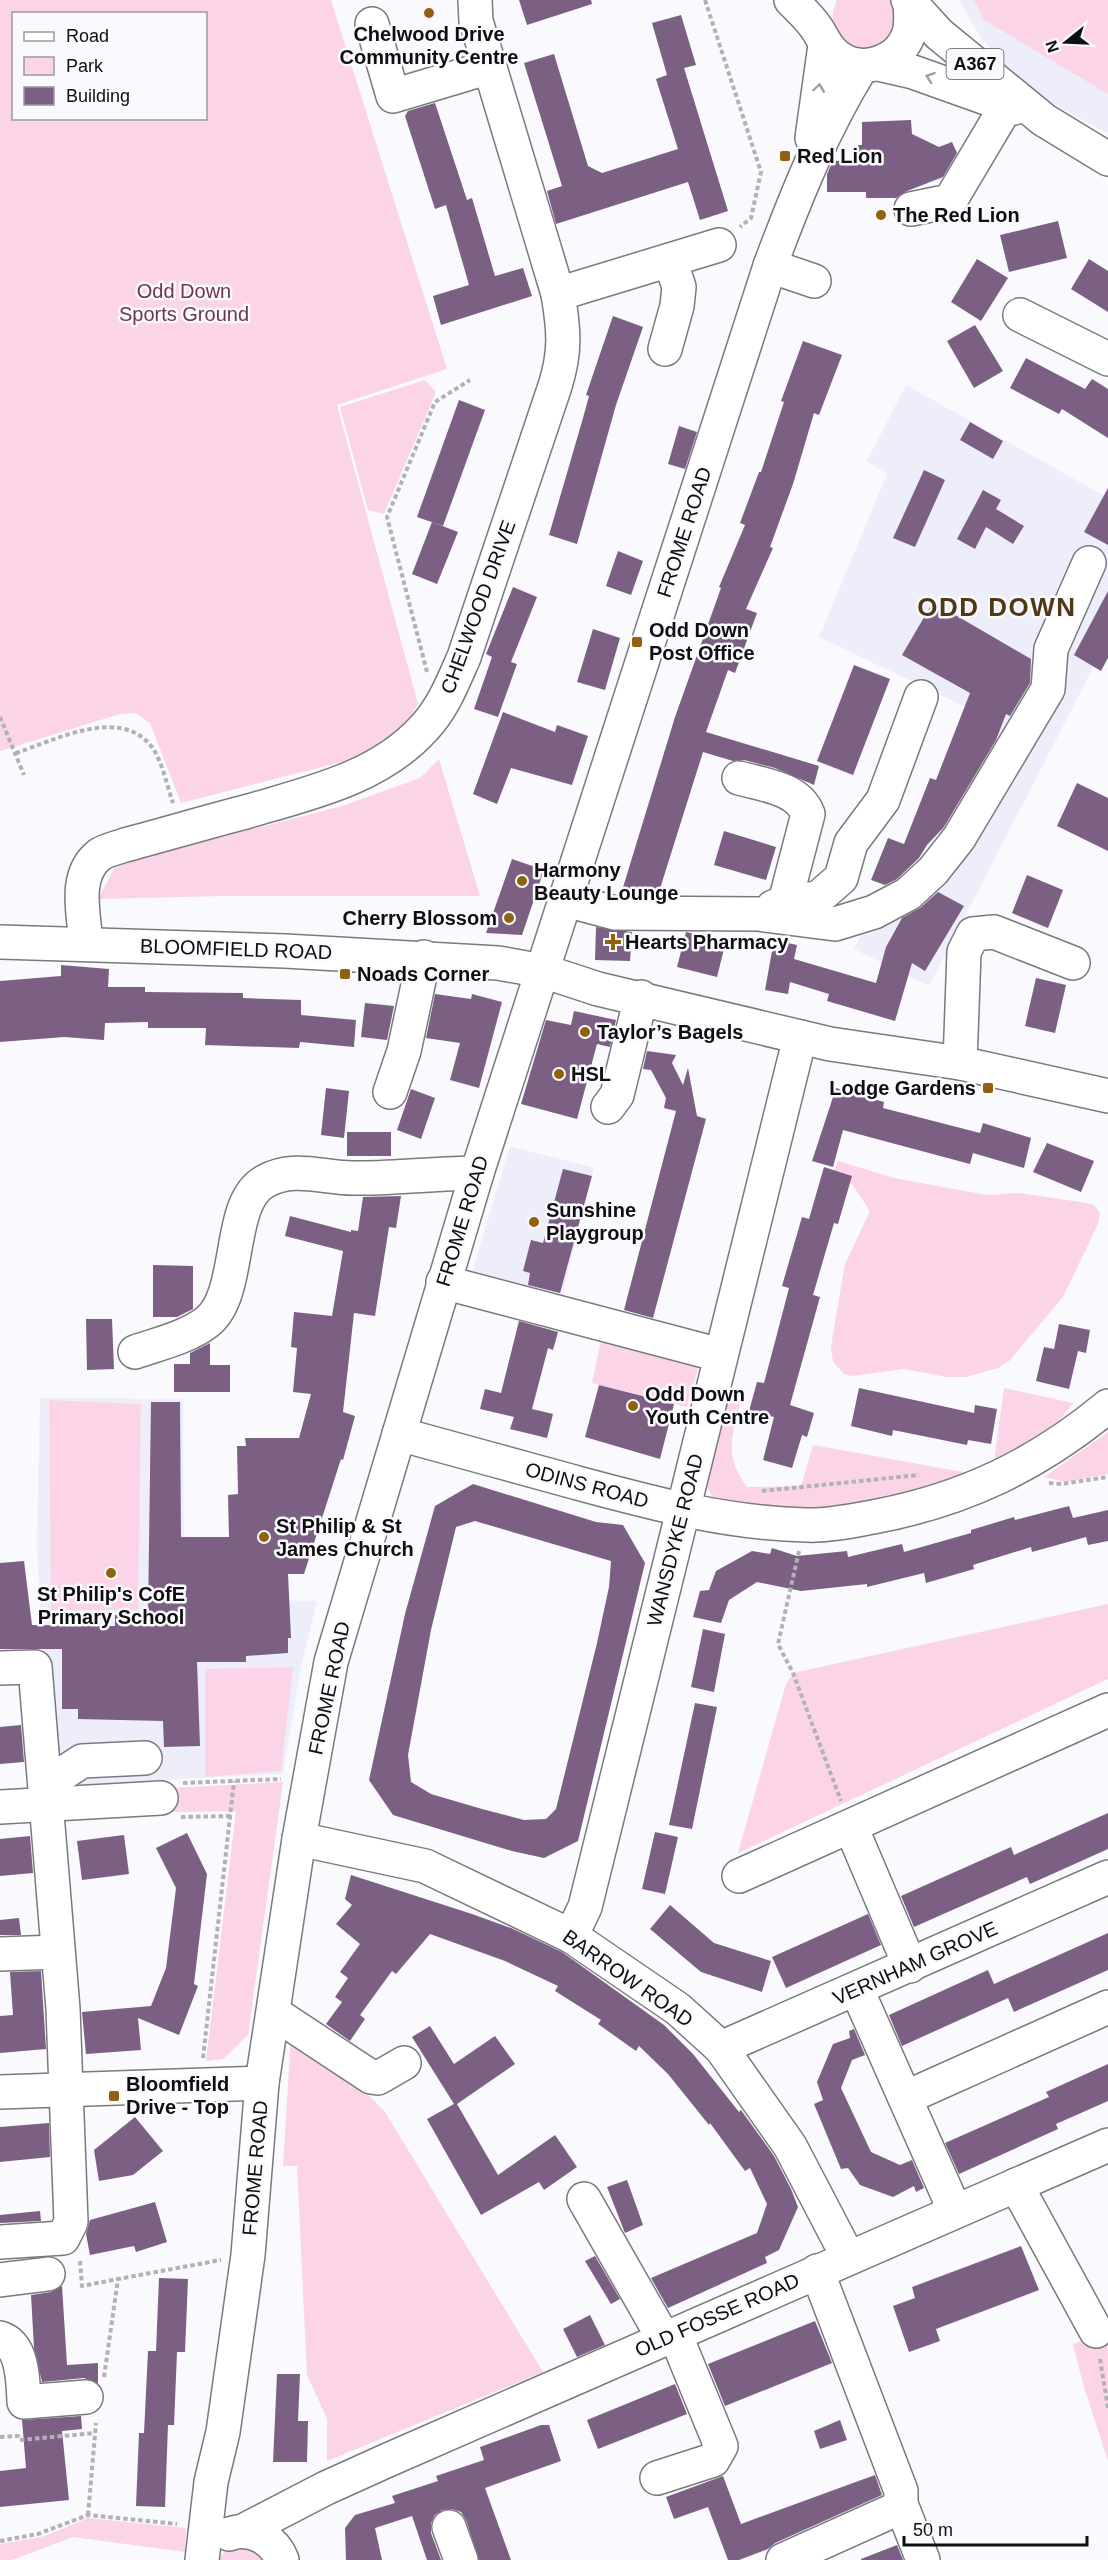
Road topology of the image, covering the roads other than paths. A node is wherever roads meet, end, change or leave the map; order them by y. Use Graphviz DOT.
graph roads {
  1 [pos="475,0"];
  2 [pos="791,0"];
  3 [pos="909,2"];
  4 [pos="372,24"];
  5 [pos="822,26"];
  6 [pos="870,65"];
  7 [pos="490,67"];
  8 [pos="1007,105"];
  9 [pos="1044,120"];
  10 [pos="1108,159"];
  11 [pos="808,166"];
  12 [pos="911,209"];
  13 [pos="719,245"];
  14 [pos="670,260"];
  15 [pos="770,266"];
  16 [pos="814,281"];
  17 [pos="558,294"];
  18 [pos="1020,315"];
  19 [pos="665,349"];
  20 [pos="1108,358"];
  21 [pos="1089,563"];
  22 [pos="921,697"];
  23 [pos="739,778"];
  24 [pos="566,900"];
  25 [pos="771,908"];
  26 [pos="0,942"];
  27 [pos="86,943"];
  28 [pos="424,957"];
  29 [pos="1073,963"];
  30 [pos="543,971"];
  31 [pos="641,997"];
  32 [pos="800,1037"];
  33 [pos="960,1063"];
  34 [pos="390,1092"];
  35 [pos="1108,1096"];
  36 [pos="608,1107"];
  37 [pos="477,1173"];
  38 [pos="443,1282"];
  39 [pos="135,1352"];
  40 [pos="720,1354"];
  41 [pos="1108,1406"];
  42 [pos="399,1434"];
  43 [pos="682,1511"];
  44 [pos="0,1668"];
  45 [pos="1108,1710"];
  46 [pos="145,1758"];
  47 [pos="161,1798"];
  48 [pos="46,1806"];
  49 [pos="0,1807"];
  50 [pos="851,1827"];
  51 [pos="299,1839"];
  52 [pos="739,1876"];
  53 [pos="1108,1877"];
  54 [pos="571,1936"];
  55 [pos="58,1952"];
  56 [pos="0,1954"];
  57 [pos="910,1966"];
  58 [pos="857,1990"];
  59 [pos="1108,2007"];
  60 [pos="274,2013"];
  61 [pos="721,2048"];
  62 [pos="404,2063"];
  63 [pos="262,2083"];
  64 [pos="64,2089"];
  65 [pos="0,2092"];
  66 [pos="905,2098"];
  67 [pos="1108,2145"];
  68 [pos="1016,2186"];
  69 [pos="584,2199"];
  70 [pos="955,2211"];
  71 [pos="0,2242"];
  72 [pos="848,2257"];
  73 [pos="817,2271"];
  74 [pos="48,2274"];
  75 [pos="0,2280"];
  76 [pos="1096,2331"];
  77 [pos="669,2336"];
  78 [pos="0,2338"];
  79 [pos="95,2398"];
  80 [pos="657,2478"];
  81 [pos="326,2488"];
  82 [pos="901,2504"];
  83 [pos="449,2527"];
  84 [pos="228,2530"];
  85 [pos="281,2558"];
  86 [pos="203,2560"];
  87 [pos="461,2560"];
  88 [pos="783,2560"];
  89 [pos="923,2560"];
  1 -- 7 [label="street, CHELWOOD DRIVE"];
  2 -- 5 [label="street"];
  3 -- 6 [label="street, FROME ROAD"];
  3 -- 9 [label="street, A367"];
  4 -- 7 [label="street"];
  5 -- 6 [label="street"];
  11 -- 5 [label="street, FROME ROAD, one-way"];
  8 -- 6 [label="street, A367, one-way"];
  6 -- 11 [label="street, FROME ROAD"];
  7 -- 17 [label="street, CHELWOOD DRIVE"];
  8 -- 9 [label="street, A367"];
  8 -- 12 [label="street"];
  9 -- 10 [label="street, A367"];
  11 -- 15 [label="street, FROME ROAD"];
  13 -- 14 [label="street"];
  14 -- 17 [label="street"];
  14 -- 19 [label="street"];
  15 -- 16 [label="street"];
  15 -- 24 [label="street, FROME ROAD"];
  17 -- 27 [label="street, CHELWOOD DRIVE"];
  18 -- 20 [label="street"];
  21 -- 25 [label="street"];
  22 -- 25 [label="street"];
  23 -- 25 [label="street"];
  24 -- 25 [label="street"];
  24 -- 30 [label="street, FROME ROAD"];
  26 -- 27 [label="street, BLOOMFIELD ROAD"];
  27 -- 28 [label="street, BLOOMFIELD ROAD"];
  28 -- 30 [label="street, BLOOMFIELD ROAD"];
  28 -- 34 [label="street"];
  29 -- 33 [label="street"];
  30 -- 31 [label="street, BLOOMFIELD ROAD"];
  30 -- 37 [label="street, FROME ROAD"];
  31 -- 32 [label="street, BLOOMFIELD ROAD"];
  31 -- 36 [label="street"];
  32 -- 33 [label="street, BLOOMFIELD ROAD"];
  32 -- 40 [label="street, WANSDYKE ROAD"];
  33 -- 35 [label="street, BLOOMFIELD ROAD"];
  37 -- 38 [label="street, FROME ROAD"];
  37 -- 39 [label="street"];
  38 -- 40 [label="street"];
  38 -- 42 [label="street, FROME ROAD"];
  40 -- 43 [label="street, WANSDYKE ROAD"];
  41 -- 43 [label="street, ODINS ROAD"];
  42 -- 43 [label="street, ODINS ROAD"];
  42 -- 51 [label="street, FROME ROAD"];
  43 -- 54 [label="street, WANSDYKE ROAD"];
  44 -- 48 [label="street"];
  45 -- 50 [label="street"];
  46 -- 48 [label="street"];
  47 -- 48 [label="street"];
  48 -- 49 [label="street"];
  48 -- 55 [label="street"];
  50 -- 52 [label="street"];
  50 -- 57 [label="street"];
  51 -- 54 [label="street, BARROW ROAD"];
  51 -- 60 [label="street, FROME ROAD"];
  53 -- 57 [label="street, VERNHAM GROVE"];
  54 -- 61 [label="street, BARROW ROAD"];
  55 -- 56 [label="street"];
  55 -- 64 [label="street"];
  57 -- 58 [label="street, VERNHAM GROVE"];
  58 -- 61 [label="street, VERNHAM GROVE"];
  58 -- 66 [label="street"];
  59 -- 66 [label="street"];
  60 -- 62 [label="street"];
  60 -- 63 [label="street, FROME ROAD"];
  61 -- 72 [label="street, BARROW ROAD"];
  63 -- 64 [label="street"];
  63 -- 84 [label="street, FROME ROAD"];
  64 -- 65 [label="street"];
  64 -- 71 [label="street"];
  66 -- 70 [label="street"];
  67 -- 68 [label="street, OLD FOSSE ROAD"];
  68 -- 70 [label="street, OLD FOSSE ROAD"];
  68 -- 76 [label="street"];
  69 -- 77 [label="street"];
  70 -- 72 [label="street, OLD FOSSE ROAD"];
  72 -- 73 [label="street, OLD FOSSE ROAD"];
  73 -- 77 [label="street, OLD FOSSE ROAD"];
  73 -- 82 [label="street"];
  74 -- 75 [label="street"];
  77 -- 80 [label="street"];
  77 -- 81 [label="street, OLD FOSSE ROAD"];
  78 -- 79 [label="street"];
  81 -- 84 [label="street, OLD FOSSE ROAD"];
  81 -- 85 [label="street, OLD FOSSE ROAD"];
  82 -- 88 [label="street"];
  82 -- 89 [label="street"];
  83 -- 87 [label="street"];
  84 -- 85 [label="street"];
  84 -- 86 [label="street, OLD FOSSE ROAD"];
}
